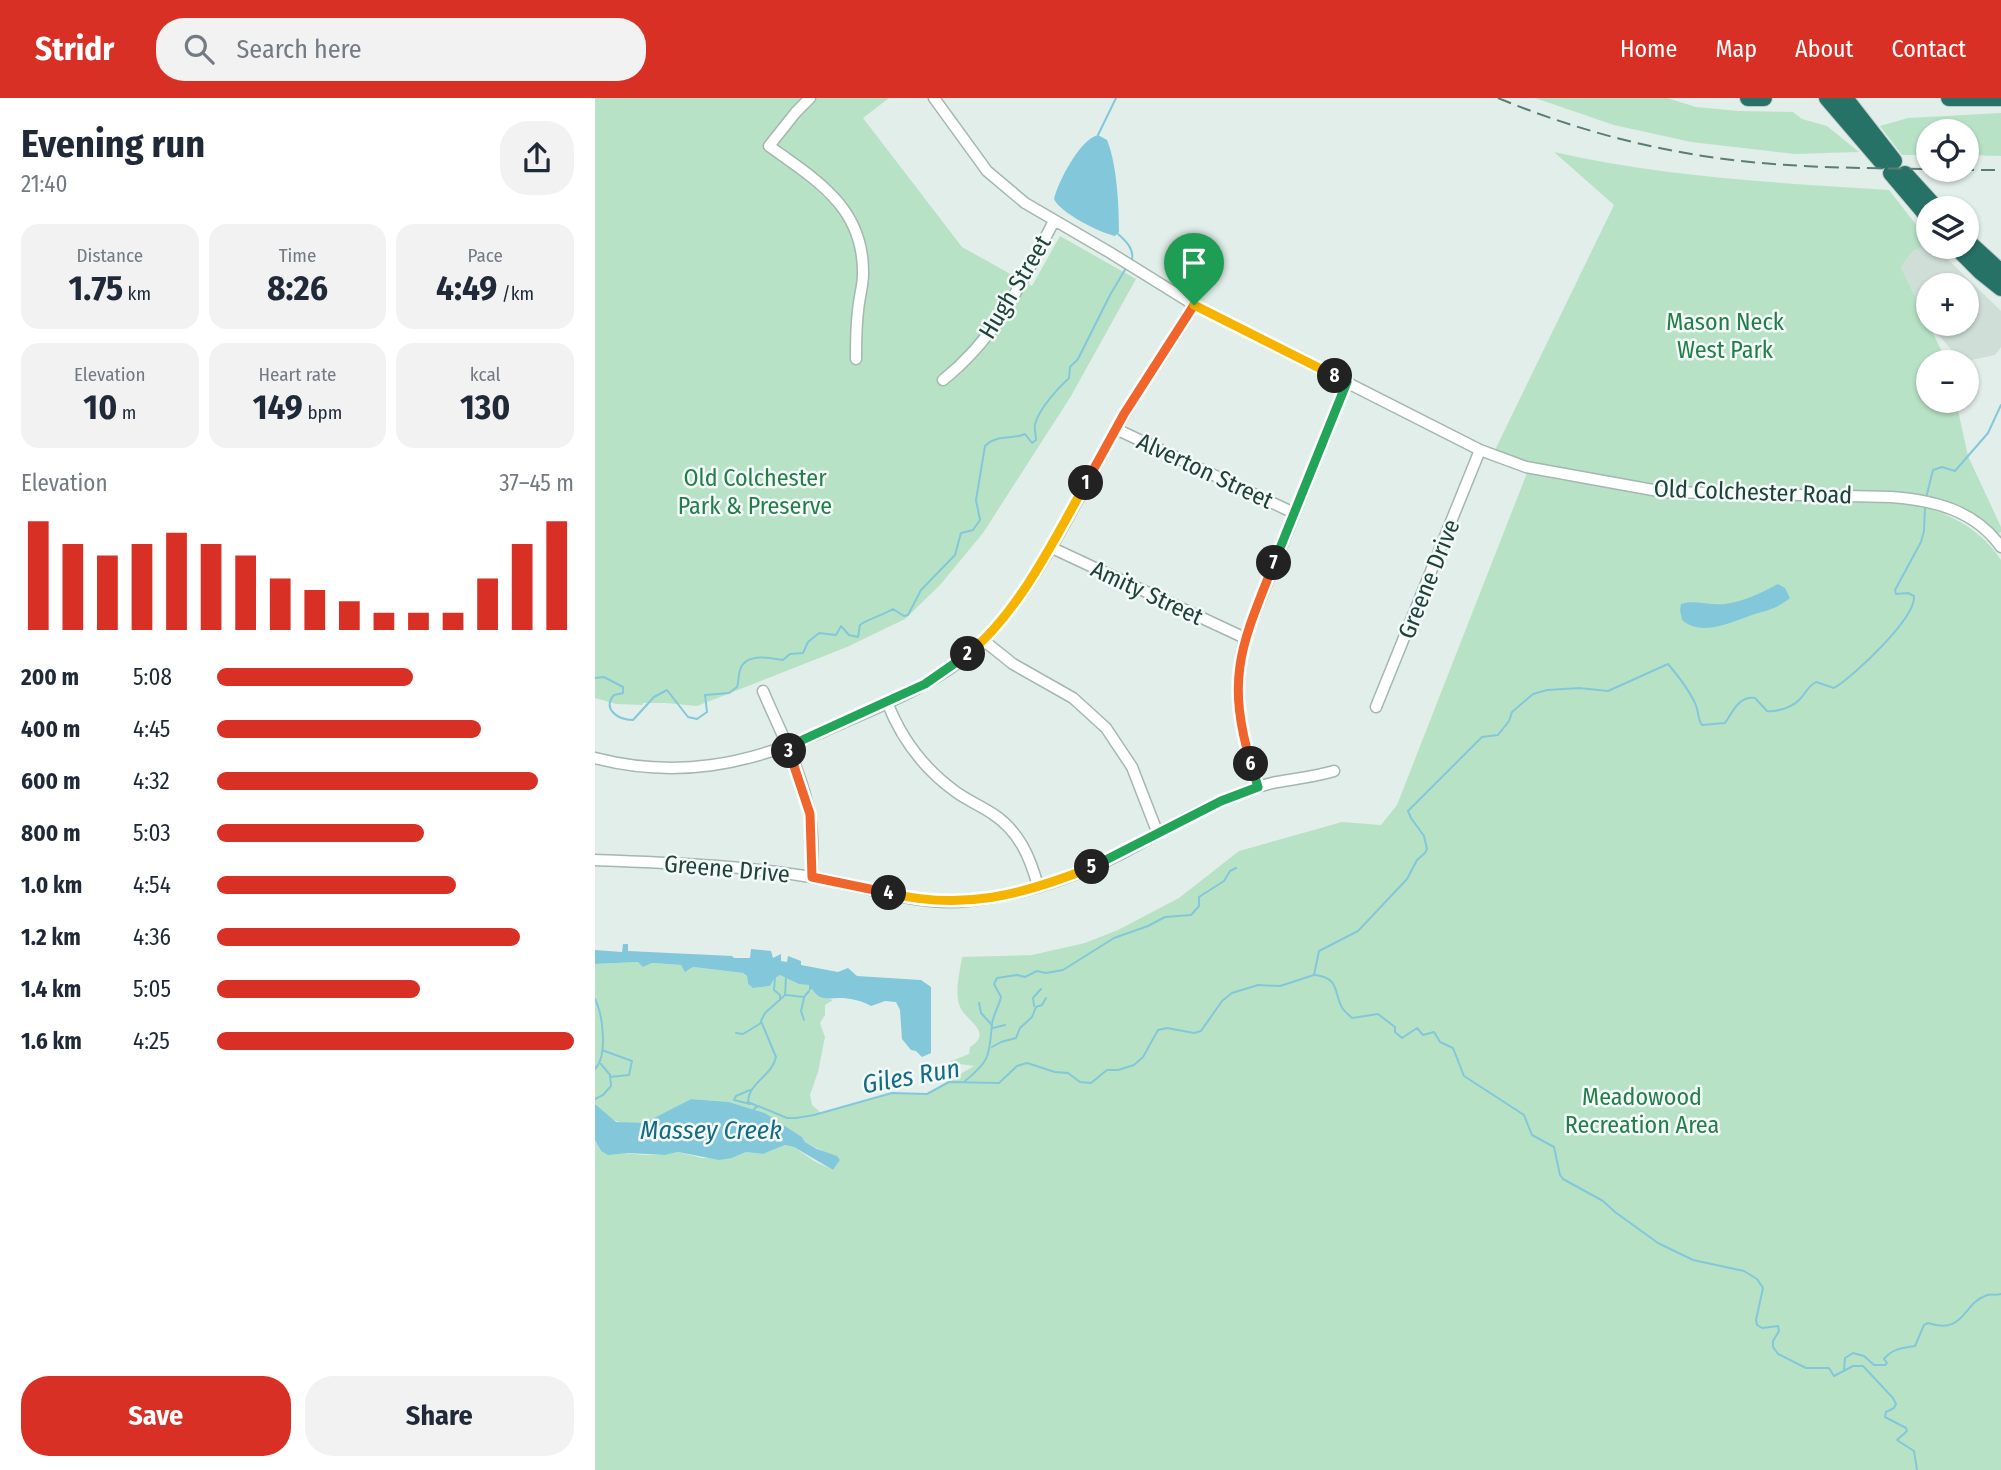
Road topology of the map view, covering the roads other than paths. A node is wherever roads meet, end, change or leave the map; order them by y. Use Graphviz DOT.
graph roads {
  1 [pos="810,98"];
  2 [pos="933,98"];
  3 [pos="1748,98"];
  4 [pos="1763,98"];
  5 [pos="1827,98"];
  6 [pos="1845,98"];
  7 [pos="1949,98"];
  8 [pos="2001,98"];
  9 [pos="1893,167"];
  10 [pos="1923,196"];
  11 [pos="1916,200"];
  12 [pos="1054,221"];
  13 [pos="1979,252"];
  14 [pos="1968,259"];
  15 [pos="2001,272"];
  16 [pos="2001,288"];
  17 [pos="1194,305"];
  18 [pos="856,359"];
  19 [pos="943,380"];
  20 [pos="1347,382"];
  21 [pos="1116,429"];
  22 [pos="1480,450"];
  23 [pos="1294,513"];
  24 [pos="2000,545"];
  25 [pos="1050,547"];
  26 [pos="1245,638"];
  27 [pos="983,640"];
  28 [pos="763,691"];
  29 [pos="887,702"];
  30 [pos="1376,707"];
  31 [pos="787,747"];
  32 [pos="595,758"];
  33 [pos="1334,771"];
  34 [pos="1258,787"];
  35 [pos="1158,834"];
  36 [pos="595,860"];
  37 [pos="812,877"];
  38 [pos="1038,886"];
  1 -- 18 [label="street"];
  2 -- 12 [label="street, Old Colchester Road"];
  3 -- 4 [label="highway"];
  5 -- 9 [label="highway"];
  6 -- 9 [label="highway"];
  7 -- 8 [label="highway"];
  9 -- 10 [label="highway"];
  9 -- 11 [label="highway"];
  12 -- 17 [label="street, Old Colchester Road"];
  12 -- 19 [label="street, Hugh Street"];
  13 -- 15 [label="highway"];
  14 -- 16 [label="highway"];
  17 -- 20 [label="street, Old Colchester Road"];
  17 -- 21 [label="street"];
  20 -- 22 [label="street, Old Colchester Road"];
  20 -- 23 [label="street"];
  21 -- 23 [label="street, Alverton Street"];
  21 -- 25 [label="street"];
  22 -- 24 [label="street, Old Colchester Road"];
  22 -- 30 [label="street, Greene Drive"];
  23 -- 26 [label="street"];
  25 -- 26 [label="street, Amity Street"];
  25 -- 27 [label="street"];
  26 -- 34 [label="street"];
  27 -- 29 [label="street"];
  27 -- 35 [label="street"];
  28 -- 31 [label="street"];
  29 -- 31 [label="street"];
  29 -- 38 [label="street"];
  31 -- 32 [label="street"];
  31 -- 37 [label="street"];
  33 -- 34 [label="street, Greene Drive"];
  34 -- 35 [label="street, Greene Drive"];
  35 -- 38 [label="street, Greene Drive"];
  36 -- 37 [label="street, Greene Drive"];
  37 -- 38 [label="street, Greene Drive"];
}
